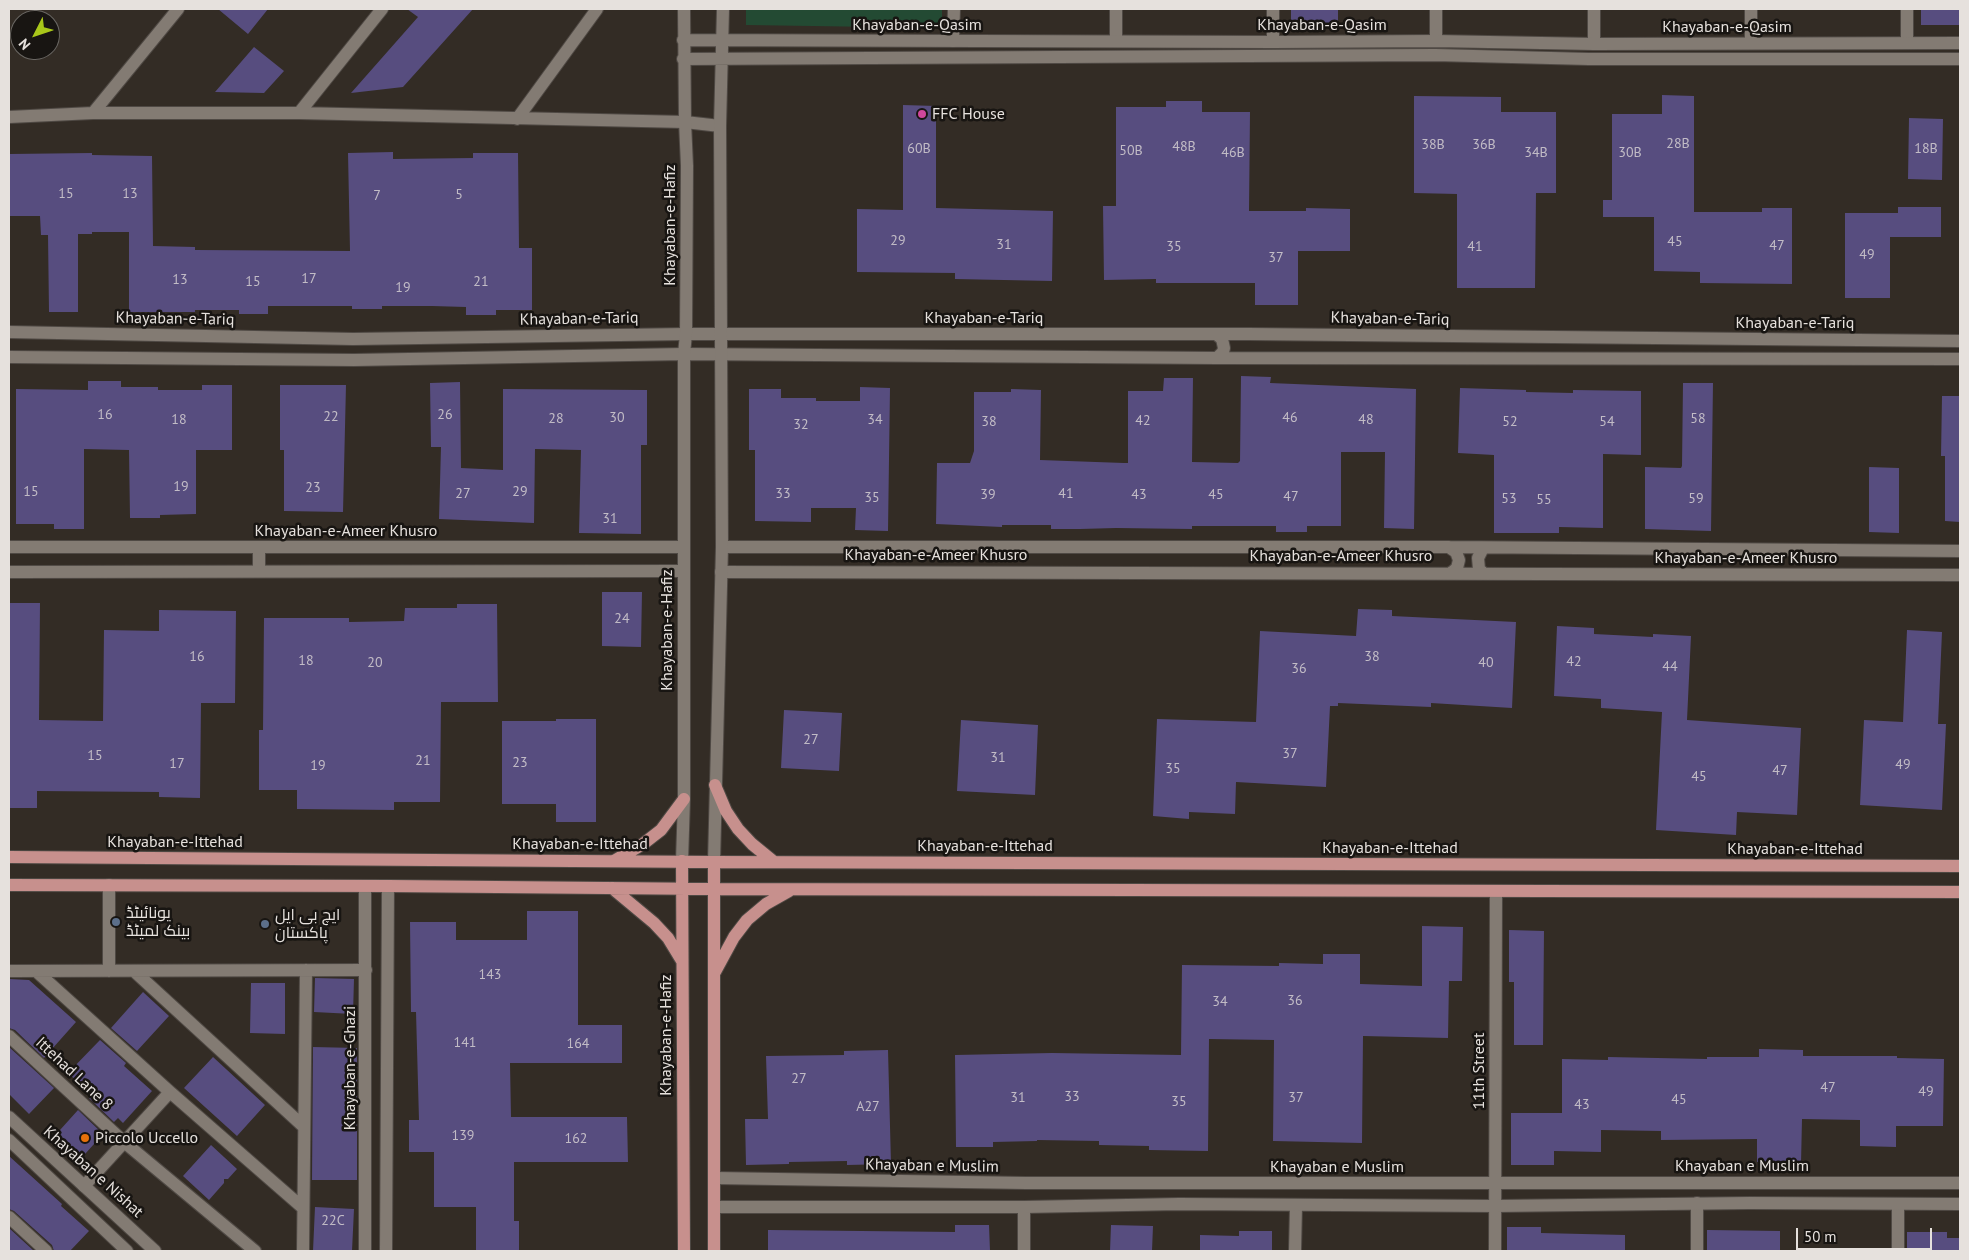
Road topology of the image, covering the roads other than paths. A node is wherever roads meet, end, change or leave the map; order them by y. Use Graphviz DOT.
graph roads {
  1 [pos="178,9"];
  2 [pos="382,9"];
  3 [pos="597,9"];
  4 [pos="684,9"];
  5 [pos="723,9"];
  6 [pos="954,9"];
  7 [pos="1116,9"];
  8 [pos="1273,9"];
  9 [pos="1436,9"];
  10 [pos="1594,9"];
  11 [pos="1751,9"];
  12 [pos="1907,9"];
  13 [pos="683,40"];
  14 [pos="721,41"];
  15 [pos="953,41"];
  16 [pos="1116,41"];
  17 [pos="1436,41"];
  18 [pos="1273,42"];
  19 [pos="1907,42"];
  20 [pos="1751,43"];
  21 [pos="1960,43"];
  22 [pos="1594,44"];
  23 [pos="684,59"];
  24 [pos="721,59"];
  25 [pos="1960,59"];
  26 [pos="94,113"];
  27 [pos="299,113"];
  28 [pos="9,117"];
  29 [pos="517,119"];
  30 [pos="684,122"];
  31 [pos="720,126"];
  32 [pos="9,332"];
  33 [pos="686,334"];
  34 [pos="1216,334"];
  35 [pos="1248,334"];
  36 [pos="721,335"];
  37 [pos="393,338"];
  38 [pos="353,339"];
  39 [pos="1779,340"];
  40 [pos="1960,341"];
  41 [pos="684,354"];
  42 [pos="722,356"];
  43 [pos="9,358"];
  44 [pos="1218,358"];
  45 [pos="1254,358"];
  46 [pos="1779,358"];
  47 [pos="396,359"];
  48 [pos="1960,359"];
  49 [pos="354,360"];
  50 [pos="722,546"];
  51 [pos="9,547"];
  52 [pos="259,547"];
  53 [pos="684,547"];
  54 [pos="1449,547"];
  55 [pos="1483,548"];
  56 [pos="1960,551"];
  57 [pos="259,571"];
  58 [pos="684,571"];
  59 [pos="9,572"];
  60 [pos="721,572"];
  61 [pos="1451,573"];
  62 [pos="1483,573"];
  63 [pos="1960,575"];
  64 [pos="715,785"];
  65 [pos="684,799"];
  66 [pos="9,858"];
  67 [pos="614,861"];
  68 [pos="682,861"];
  69 [pos="714,862"];
  70 [pos="774,862"];
  71 [pos="1960,866"];
  72 [pos="9,885"];
  73 [pos="109,885"];
  74 [pos="366,886"];
  75 [pos="388,886"];
  76 [pos="612,888"];
  77 [pos="682,888"];
  78 [pos="714,889"];
  79 [pos="791,890"];
  80 [pos="1496,891"];
  81 [pos="1960,892"];
  82 [pos="682,961"];
  83 [pos="306,970"];
  84 [pos="366,970"];
  85 [pos="9,971"];
  86 [pos="36,971"];
  87 [pos="109,971"];
  88 [pos="134,971"];
  89 [pos="714,974"];
  90 [pos="9,1036"];
  91 [pos="170,1092"];
  92 [pos="9,1117"];
  93 [pos="303,1126"];
  94 [pos="9,1140"];
  95 [pos="124,1142"];
  96 [pos="714,1178"];
  97 [pos="1749,1182"];
  98 [pos="1177,1183"];
  99 [pos="1960,1183"];
  100 [pos="1495,1184"];
  101 [pos="1581,1184"];
  102 [pos="84,1186"];
  103 [pos="1697,1203"];
  104 [pos="1749,1203"];
  105 [pos="1179,1204"];
  106 [pos="1898,1204"];
  107 [pos="1960,1204"];
  108 [pos="1581,1205"];
  109 [pos="1296,1206"];
  110 [pos="1495,1206"];
  111 [pos="714,1207"];
  112 [pos="1024,1207"];
  113 [pos="303,1208"];
  114 [pos="9,1217"];
  115 [pos="46,1251"];
  116 [pos="127,1251"];
  117 [pos="155,1251"];
  118 [pos="255,1251"];
  119 [pos="303,1251"];
  120 [pos="366,1251"];
  121 [pos="386,1251"];
  122 [pos="684,1251"];
  123 [pos="714,1251"];
  124 [pos="1024,1251"];
  125 [pos="1295,1251"];
  126 [pos="1496,1251"];
  127 [pos="1697,1251"];
  128 [pos="1898,1251"];
  1 -- 26 [label="street"];
  2 -- 27 [label="street"];
  3 -- 29 [label="street"];
  4 -- 13 [label="street, Khayaban-e-Hafiz"];
  5 -- 14 [label="street"];
  6 -- 15 [label="street"];
  7 -- 16 [label="street"];
  8 -- 18 [label="street"];
  9 -- 17 [label="street"];
  10 -- 22 [label="street"];
  11 -- 20 [label="street"];
  12 -- 19 [label="street"];
  13 -- 14 [label="street, Khayaban-e-Qasim"];
  13 -- 23 [label="street, Khayaban-e-Hafiz"];
  14 -- 15 [label="street, Khayaban-e-Qasim"];
  14 -- 24 [label="street"];
  15 -- 16 [label="street, Khayaban-e-Qasim"];
  16 -- 18 [label="street, Khayaban-e-Qasim"];
  17 -- 18 [label="street, Khayaban-e-Qasim"];
  17 -- 22 [label="street, Khayaban-e-Qasim"];
  19 -- 20 [label="street, Khayaban-e-Qasim"];
  19 -- 21 [label="street, Khayaban-e-Qasim"];
  20 -- 22 [label="street, Khayaban-e-Qasim"];
  23 -- 24 [label="street, Khayaban-e-Qasim"];
  23 -- 30 [label="street, Khayaban-e-Hafiz"];
  24 -- 25 [label="street, Khayaban-e-Qasim"];
  24 -- 31 [label="street"];
  26 -- 27 [label="street"];
  26 -- 28 [label="street"];
  27 -- 29 [label="street"];
  29 -- 30 [label="street"];
  30 -- 31 [label="street"];
  30 -- 33 [label="street, Khayaban-e-Hafiz"];
  31 -- 36 [label="street"];
  32 -- 38 [label="street, Khayaban-e-Tariq"];
  33 -- 36 [label="street, Khayaban-e-Tariq"];
  33 -- 37 [label="street, Khayaban-e-Tariq"];
  33 -- 41 [label="street, Khayaban-e-Hafiz"];
  34 -- 35 [label="street, Khayaban-e-Tariq"];
  34 -- 36 [label="street, Khayaban-e-Tariq"];
  34 -- 44 [label="street"];
  35 -- 39 [label="street, Khayaban-e-Tariq"];
  35 -- 45 [label="street"];
  36 -- 42 [label="street"];
  37 -- 38 [label="street, Khayaban-e-Tariq"];
  37 -- 47 [label="street"];
  38 -- 49 [label="street"];
  39 -- 40 [label="street, Khayaban-e-Tariq"];
  39 -- 46 [label="street"];
  41 -- 42 [label="street"];
  41 -- 47 [label="street"];
  41 -- 53 [label="street, Khayaban-e-Hafiz"];
  42 -- 44 [label="street"];
  42 -- 50 [label="street"];
  43 -- 49 [label="street"];
  44 -- 45 [label="street"];
  45 -- 46 [label="street"];
  46 -- 48 [label="street"];
  47 -- 49 [label="street"];
  50 -- 54 [label="street, Khayaban-e-Ameer Khusro"];
  50 -- 60 [label="street"];
  51 -- 52 [label="street, Khayaban-e-Ameer Khusro"];
  52 -- 53 [label="street, Khayaban-e-Ameer Khusro"];
  52 -- 57 [label="street"];
  53 -- 58 [label="street, Khayaban-e-Hafiz"];
  54 -- 55 [label="street, Khayaban-e-Ameer Khusro"];
  54 -- 61 [label="street"];
  55 -- 56 [label="street, Khayaban-e-Ameer Khusro"];
  55 -- 62 [label="street"];
  57 -- 58 [label="street"];
  57 -- 59 [label="street"];
  58 -- 65 [label="street, Khayaban-e-Hafiz"];
  60 -- 61 [label="street, Khayaban-e-Ameer Khusro"];
  60 -- 64 [label="street"];
  61 -- 62 [label="street, Khayaban-e-Ameer Khusro"];
  62 -- 63 [label="street, Khayaban-e-Ameer Khusro"];
  64 -- 69 [label="street"];
  64 -- 70 [label="main road"];
  65 -- 67 [label="main road"];
  65 -- 68 [label="street, Khayaban-e-Hafiz"];
  66 -- 67 [label="main road, Khayaban-e-Ittehad"];
  67 -- 68 [label="main road, Khayaban-e-Ittehad"];
  68 -- 69 [label="main road, Khayaban-e-Ittehad"];
  68 -- 77 [label="main road, Khayaban-e-Hafiz"];
  69 -- 70 [label="main road, Khayaban-e-Ittehad"];
  69 -- 78 [label="main road"];
  70 -- 71 [label="main road, Khayaban-e-Ittehad"];
  72 -- 73 [label="main road"];
  73 -- 74 [label="main road"];
  73 -- 87 [label="street"];
  74 -- 75 [label="main road"];
  74 -- 84 [label="street, Khayaban-e-Ghazi"];
  75 -- 76 [label="main road"];
  75 -- 121 [label="street"];
  76 -- 77 [label="main road"];
  76 -- 82 [label="main road"];
  77 -- 78 [label="main road"];
  77 -- 82 [label="main road, Khayaban-e-Hafiz"];
  78 -- 79 [label="main road"];
  78 -- 89 [label="main road"];
  79 -- 80 [label="main road"];
  79 -- 89 [label="main road"];
  80 -- 81 [label="main road"];
  80 -- 100 [label="street, 11th Street"];
  82 -- 122 [label="main road, Khayaban-e-Hafiz"];
  83 -- 84 [label="street"];
  83 -- 88 [label="street"];
  83 -- 93 [label="street"];
  84 -- 120 [label="street, Khayaban-e-Ghazi"];
  85 -- 86 [label="street"];
  86 -- 87 [label="street"];
  86 -- 91 [label="street"];
  87 -- 88 [label="street"];
  88 -- 93 [label="street"];
  89 -- 96 [label="main road"];
  90 -- 95 [label="street, Ittehad Lane 8"];
  91 -- 95 [label="street"];
  91 -- 113 [label="street"];
  92 -- 102 [label="street, Khayaban e Nishat"];
  93 -- 113 [label="street"];
  94 -- 116 [label="street, Khayaban e Nishat"];
  95 -- 102 [label="street"];
  95 -- 118 [label="street, Ittehad Lane 8"];
  96 -- 98 [label="street, Khayaban e Muslim"];
  96 -- 111 [label="main road"];
  97 -- 99 [label="street, Khayaban e Muslim"];
  97 -- 101 [label="street, Khayaban e Muslim"];
  97 -- 104 [label="street"];
  98 -- 100 [label="street, Khayaban e Muslim"];
  98 -- 105 [label="street"];
  100 -- 101 [label="street, Khayaban e Muslim"];
  100 -- 110 [label="street, 11th Street"];
  101 -- 108 [label="street"];
  102 -- 117 [label="street, Khayaban e Nishat"];
  103 -- 104 [label="street"];
  103 -- 108 [label="street"];
  103 -- 127 [label="street"];
  104 -- 106 [label="street"];
  105 -- 109 [label="street"];
  105 -- 112 [label="street"];
  106 -- 107 [label="street"];
  106 -- 128 [label="street"];
  108 -- 110 [label="street"];
  109 -- 110 [label="street"];
  109 -- 125 [label="street"];
  110 -- 126 [label="street, 11th Street"];
  111 -- 112 [label="street"];
  111 -- 123 [label="main road"];
  112 -- 124 [label="street"];
  113 -- 119 [label="street"];
  114 -- 115 [label="street"];
}
